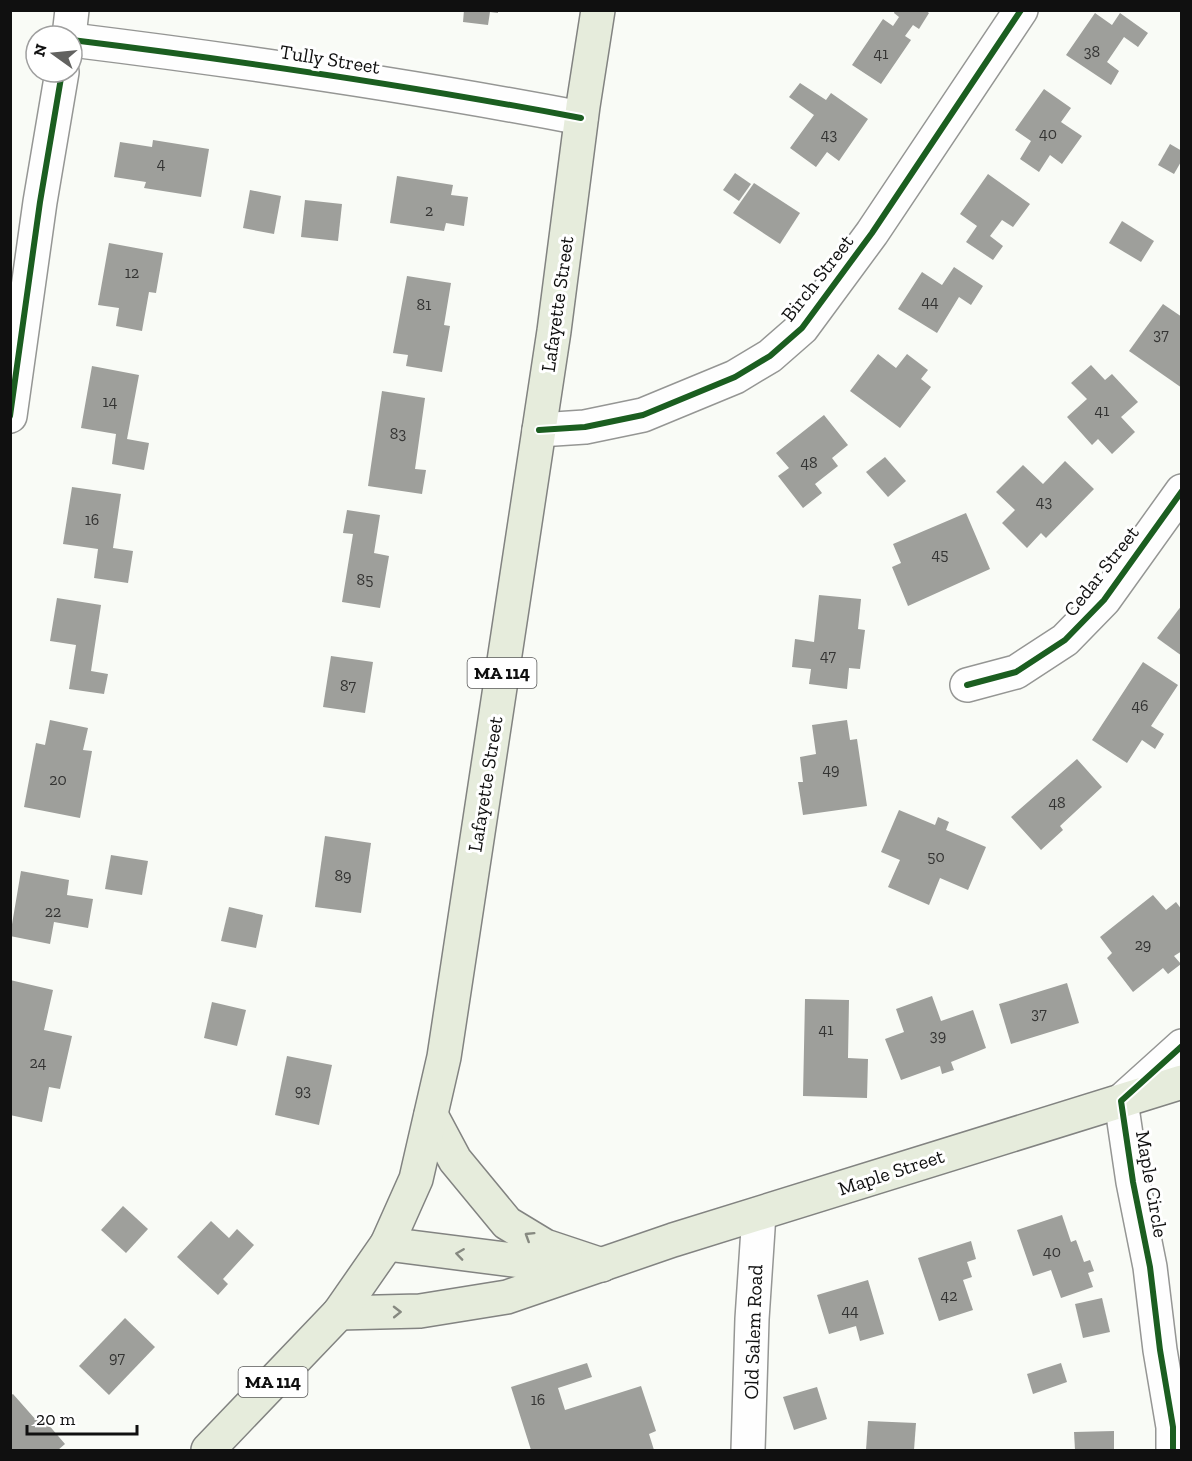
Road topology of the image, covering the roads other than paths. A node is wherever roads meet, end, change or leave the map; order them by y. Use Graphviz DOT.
graph roads {
  1 [pos="598,10"];
  2 [pos="1021,10"];
  3 [pos="84,41"];
  4 [pos="60,84"];
  5 [pos="581,118"];
  6 [pos="10,416"];
  7 [pos="539,430"];
  8 [pos="1182,491"];
  9 [pos="967,685"];
  10 [pos="1182,1046"];
  11 [pos="1182,1082"];
  12 [pos="1121,1101"];
  13 [pos="431,1115"];
  14 [pos="759,1214"];
  15 [pos="387,1244"];
  16 [pos="602,1265"];
  17 [pos="339,1313"];
  18 [pos="208,1450"];
  19 [pos="747,1450"];
  20 [pos="1173,1450"];
  1 -- 5 [label="main road, Lafayette Street / MA 114"];
  2 -- 7 [label="street, Birch Street"];
  3 -- 5 [label="street, Tully Street"];
  4 -- 6 [label="street"];
  5 -- 7 [label="main road, Lafayette Street / MA 114"];
  7 -- 13 [label="main road, Lafayette Street / MA 114"];
  8 -- 9 [label="street, Cedar Street"];
  10 -- 12 [label="street"];
  11 -- 12 [label="main road, Maple Street"];
  12 -- 14 [label="main road, Maple Street"];
  12 -- 20 [label="street, Maple Circle"];
  13 -- 15 [label="main road, Lafayette Street / MA 114"];
  16 -- 13 [label="main road, one-way"];
  14 -- 16 [label="main road, Maple Street"];
  14 -- 19 [label="street, Old Salem Road"];
  16 -- 15 [label="main road, Maple Street, one-way"];
  15 -- 17 [label="main road, Lafayette Street / MA 114"];
  17 -- 16 [label="main road, Maple Street, one-way"];
  17 -- 18 [label="main road, Lafayette Street / MA 114"];
}
